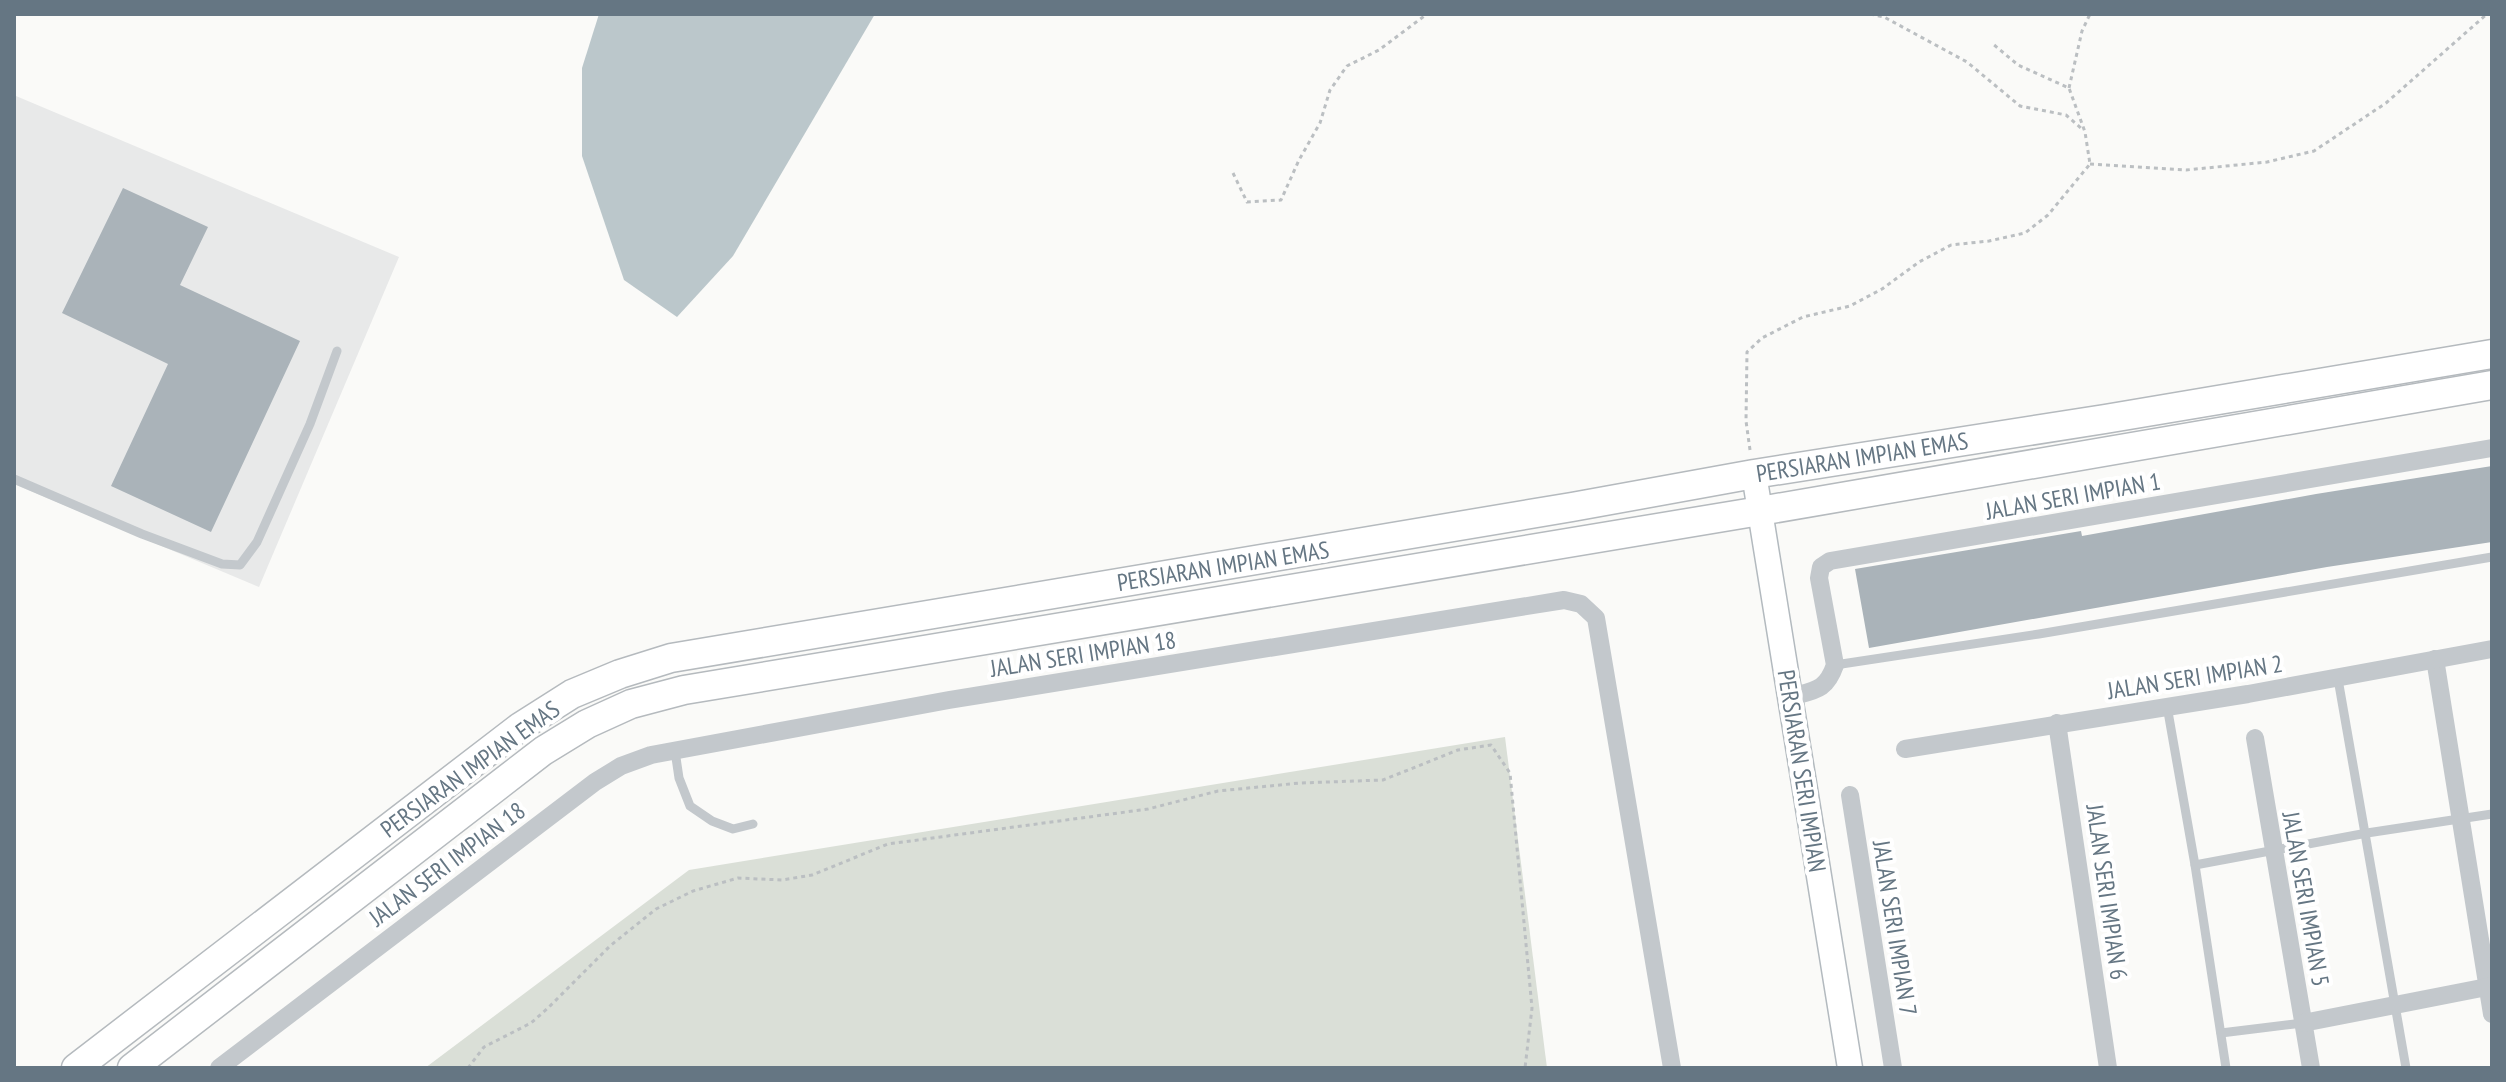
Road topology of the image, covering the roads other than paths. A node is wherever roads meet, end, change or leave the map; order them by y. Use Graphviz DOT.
graph roads {
  1 [pos="337,351"];
  2 [pos="2492,354"];
  3 [pos="2492,385"];
  4 [pos="2492,448"];
  5 [pos="1754,474"];
  6 [pos="14,479"];
  7 [pos="1760,511"];
  8 [pos="2492,557"];
  9 [pos="2492,649"];
  10 [pos="2435,659"];
  11 [pos="1835,665"];
  12 [pos="2338,679"];
  13 [pos="1790,697"];
  14 [pos="2167,706"];
  15 [pos="2057,723"];
  16 [pos="2255,738"];
  17 [pos="1905,749"];
  18 [pos="675,751"];
  19 [pos="1850,795"];
  20 [pos="2492,814"];
  21 [pos="2460,820"];
  22 [pos="753,824"];
  23 [pos="2367,833"];
  24 [pos="2273,850"];
  25 [pos="2195,865"];
  26 [pos="2490,986"];
  27 [pos="2393,1005"];
  28 [pos="2492,1014"];
  29 [pos="2303,1023"];
  30 [pos="2221,1033"];
  31 [pos="76,1068"];
  32 [pos="132,1068"];
  33 [pos="219,1068"];
  34 [pos="1672,1068"];
  35 [pos="1850,1068"];
  36 [pos="1893,1068"];
  37 [pos="2108,1068"];
  38 [pos="2226,1068"];
  39 [pos="2311,1068"];
  40 [pos="2406,1068"];
  1 -- 6 [label="lane"];
  2 -- 5 [label="main road, PERSIARAN IMPIAN EMAS"];
  3 -- 7 [label="main road, PERSIARAN IMPIAN EMAS"];
  4 -- 11 [label="street, JALAN SERI IMPIAN 1"];
  5 -- 7 [label="street, PERSIARAN SERI IMPIAN"];
  5 -- 31 [label="main road, PERSIARAN IMPIAN EMAS"];
  7 -- 13 [label="street, PERSIARAN SERI IMPIAN"];
  7 -- 32 [label="main road, PERSIARAN IMPIAN EMAS"];
  8 -- 11 [label="lane"];
  9 -- 10 [label="street, JALAN SERI IMPIAN 2"];
  10 -- 12 [label="street, JALAN SERI IMPIAN 2"];
  10 -- 21 [label="street"];
  11 -- 13 [label="street"];
  12 -- 14 [label="street, JALAN SERI IMPIAN 2"];
  12 -- 23 [label="lane"];
  13 -- 35 [label="street, PERSIARAN SERI IMPIAN"];
  14 -- 15 [label="street, JALAN SERI IMPIAN 2"];
  14 -- 25 [label="lane"];
  15 -- 17 [label="street, JALAN SERI IMPIAN 2"];
  15 -- 37 [label="street, JALAN SERI IMPIAN 6"];
  16 -- 24 [label="street, JALAN SERI IMPIAN 5"];
  18 -- 22 [label="lane"];
  18 -- 33 [label="street, JALAN SERI IMPIAN 18"];
  18 -- 34 [label="street, JALAN SERI IMPIAN 18"];
  19 -- 36 [label="street, JALAN SERI IMPIAN 7"];
  20 -- 21 [label="lane"];
  21 -- 23 [label="lane"];
  21 -- 26 [label="street"];
  23 -- 24 [label="lane"];
  23 -- 27 [label="lane"];
  24 -- 25 [label="lane"];
  24 -- 29 [label="street, JALAN SERI IMPIAN 5"];
  25 -- 30 [label="lane"];
  26 -- 27 [label="street"];
  26 -- 28 [label="street"];
  27 -- 29 [label="street"];
  27 -- 40 [label="lane"];
  29 -- 30 [label="lane"];
  29 -- 39 [label="street, JALAN SERI IMPIAN 5"];
  30 -- 38 [label="lane"];
}
